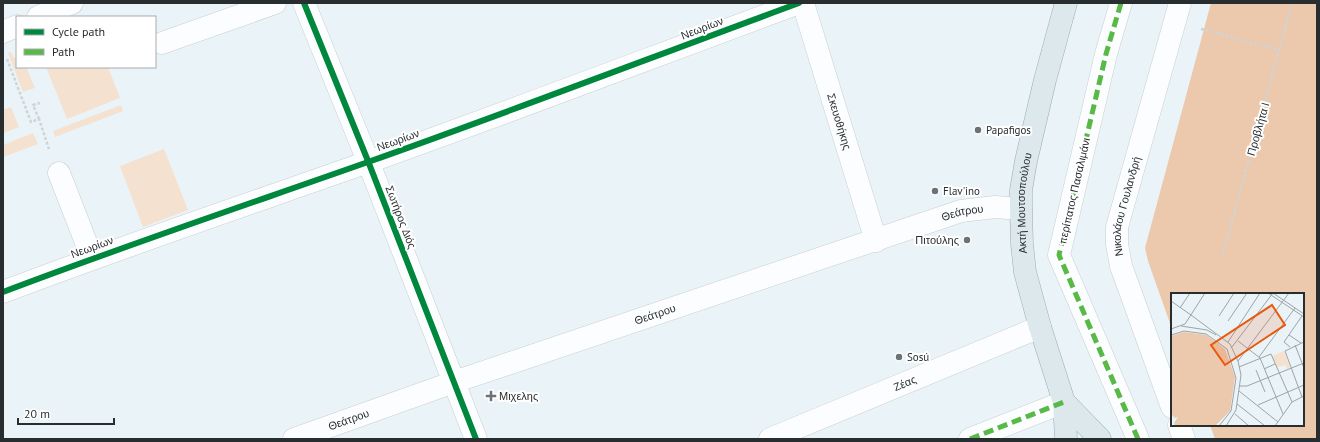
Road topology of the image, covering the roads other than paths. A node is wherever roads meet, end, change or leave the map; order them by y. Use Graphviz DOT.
graph roads {
  1 [pos="72,3"];
  2 [pos="275,3"];
  3 [pos="304,3"];
  4 [pos="799,3"];
  5 [pos="803,3"];
  6 [pos="1066,3"];
  7 [pos="1121,3"];
  8 [pos="1177,12"];
  9 [pos="40,16"];
  10 [pos="16,26"];
  11 [pos="3,32"];
  12 [pos="162,43"];
  13 [pos="368,162"];
  14 [pos="59,173"];
  15 [pos="1021,209"];
  16 [pos="876,240"];
  17 [pos="92,258"];
  18 [pos="3,292"];
  19 [pos="1040,328"];
  20 [pos="454,382"];
  21 [pos="1064,402"];
  22 [pos="1171,404"];
  23 [pos="1179,426"];
  24 [pos="294,439"];
  25 [pos="476,439"];
  26 [pos="770,439"];
  27 [pos="970,439"];
  28 [pos="1066,439"];
  29 [pos="1100,439"];
  30 [pos="1138,439"];
  31 [pos="1184,439"];
  1 -- 9 [label="street"];
  2 -- 12 [label="street"];
  3 -- 13 [label="street, Σωτήρος Διός"];
  4 -- 13 [label="street, Νεωρίων"];
  5 -- 16 [label="street, Σκευοθήκης"];
  6 -- 15 [label="main road, Ακτή Μουτσοπούλου"];
  7 -- 30 [label="street, περίπατος Πασαλιμάνι"];
  8 -- 22 [label="street, Νικολάου Γουλανδρή"];
  10 -- 11 [label="street"];
  13 -- 17 [label="street, Νεωρίων"];
  13 -- 20 [label="street, Σωτήρος Διός"];
  14 -- 17 [label="street"];
  15 -- 16 [label="street, Θεάτρου"];
  15 -- 19 [label="main road, Ακτή Μουτσοπούλου"];
  16 -- 20 [label="street, Θεάτρου"];
  17 -- 18 [label="street, Νεωρίων"];
  19 -- 21 [label="main road, Ακτή Μουτσοπούλου"];
  19 -- 26 [label="street, Ζέας"];
  20 -- 24 [label="street, Θεάτρου"];
  20 -- 25 [label="street, Σωτήρος Διός"];
  21 -- 27 [label="street"];
  21 -- 28 [label="main road"];
  21 -- 29 [label="main road"];
  23 -- 31 [label="street"];
}
